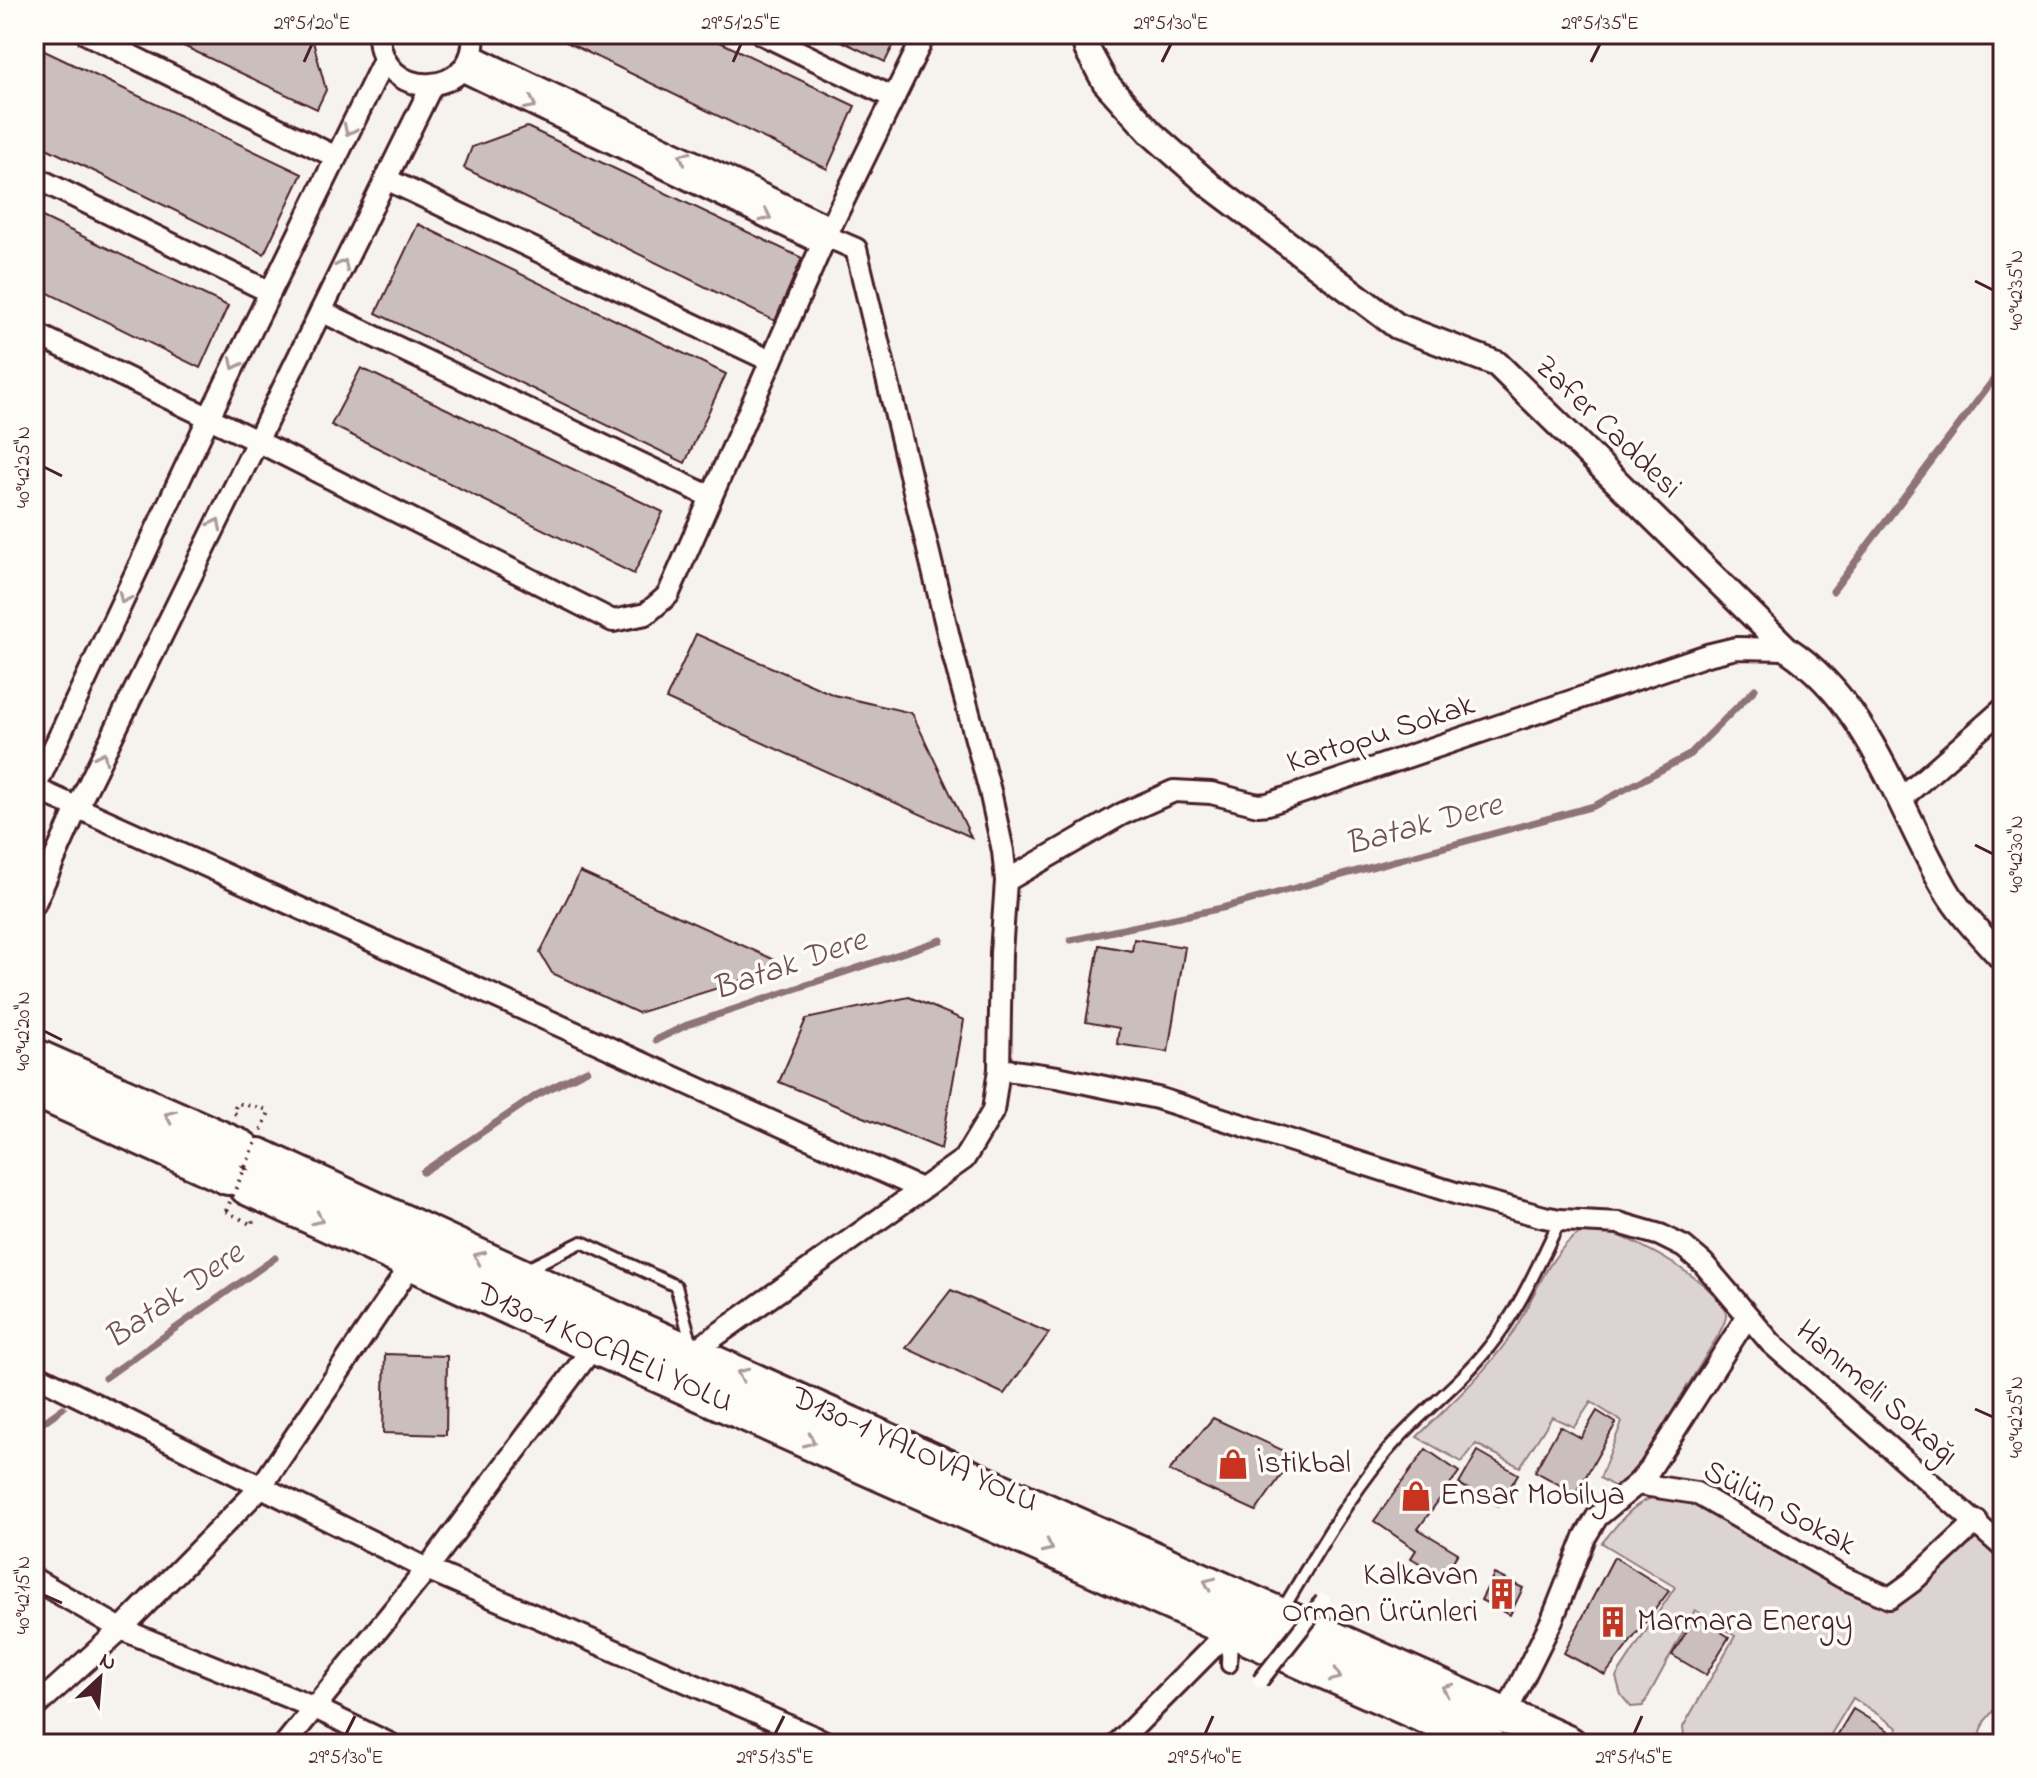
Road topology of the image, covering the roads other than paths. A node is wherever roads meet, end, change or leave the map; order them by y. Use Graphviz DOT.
graph roads {
  1 [pos="87,34"];
  2 [pos="379,34"];
  3 [pos="762,34"];
  4 [pos="925,34"];
  5 [pos="1083,34"];
  6 [pos="468,53"];
  7 [pos="384,60"];
  8 [pos="432,85"];
  9 [pos="894,98"];
  10 [pos="336,157"];
  11 [pos="34,177"];
  12 [pos="386,179"];
  13 [pos="827,236"];
  14 [pos="270,292"];
  15 [pos="321,311"];
  16 [pos="34,333"];
  17 [pos="771,361"];
  18 [pos="209,417"];
  19 [pos="257,441"];
  20 [pos="711,497"];
  21 [pos="1787,649"];
  22 [pos="2003,709"];
  23 [pos="34,789"];
  24 [pos="1901,799"];
  25 [pos="77,808"];
  26 [pos="1006,881"];
  27 [pos="34,905"];
  28 [pos="2003,959"];
  29 [pos="34,1056"];
  30 [pos="999,1069"];
  31 [pos="34,1089"];
  32 [pos="241,1166"];
  33 [pos="921,1189"];
  34 [pos="1560,1220"];
  35 [pos="413,1262"];
  36 [pos="517,1274"];
  37 [pos="1747,1317"];
  38 [pos="594,1346"];
  39 [pos="693,1352"];
  40 [pos="34,1374"];
  41 [pos="1637,1484"];
  42 [pos="261,1487"];
  43 [pos="1977,1521"];
  44 [pos="2003,1547"];
  45 [pos="427,1569"];
  46 [pos="34,1579"];
  47 [pos="1323,1601"];
  48 [pos="1280,1615"];
  49 [pos="121,1629"];
  50 [pos="1230,1630"];
  51 [pos="1229,1665"];
  52 [pos="1260,1681"];
  53 [pos="34,1708"];
  54 [pos="315,1708"];
  55 [pos="1497,1730"];
  56 [pos="285,1744"];
  57 [pos="390,1744"];
  58 [pos="830,1744"];
  59 [pos="1117,1744"];
  60 [pos="1569,1744"];
  1 -- 10 [label="street"];
  2 -- 7 [label="street"];
  3 -- 9 [label="street"];
  4 -- 9 [label="street"];
  5 -- 21 [label="street, Zafer Caddesi"];
  6 -- 8 [label="street"];
  6 -- 13 [label="street"];
  7 -- 8 [label="street"];
  7 -- 10 [label="street, one-way"];
  8 -- 12 [label="street"];
  9 -- 13 [label="street"];
  10 -- 14 [label="street"];
  11 -- 14 [label="street"];
  15 -- 12 [label="street, one-way"];
  12 -- 17 [label="street"];
  13 -- 17 [label="street"];
  13 -- 26 [label="street"];
  14 -- 18 [label="street, one-way"];
  15 -- 19 [label="street"];
  15 -- 20 [label="street"];
  16 -- 18 [label="street"];
  17 -- 20 [label="street"];
  18 -- 19 [label="street"];
  18 -- 23 [label="street, one-way"];
  19 -- 20 [label="street"];
  25 -- 19 [label="street, one-way"];
  21 -- 24 [label="street, Zafer Caddesi"];
  21 -- 26 [label="street, Kartopu Sokak"];
  22 -- 24 [label="street"];
  23 -- 25 [label="street"];
  24 -- 28 [label="street, Zafer Caddesi"];
  25 -- 27 [label="street"];
  25 -- 33 [label="street"];
  26 -- 30 [label="street"];
  32 -- 29 [label="highway, D130-1 YALOVA YOLU, one-way"];
  30 -- 33 [label="street"];
  30 -- 34 [label="street, Hanımeli Sokağı"];
  31 -- 32 [label="highway, D130-1 KOCAELİ YOLU"];
  32 -- 35 [label="highway, D130-1 KOCAELİ YOLU, one-way"];
  36 -- 32 [label="highway, D130-1 YALOVA YOLU, one-way"];
  33 -- 39 [label="street"];
  34 -- 37 [label="street, Hanımeli Sokağı"];
  34 -- 48 [label="lane"];
  35 -- 38 [label="highway, D130-1 KOCAELİ YOLU"];
  35 -- 42 [label="street"];
  36 -- 39 [label="highway, D130-1 YALOVA YOLU"];
  36 -- 39 [label="lane"];
  37 -- 41 [label="street"];
  37 -- 43 [label="street, Hanımeli Sokağı"];
  38 -- 45 [label="street"];
  38 -- 50 [label="highway, D130-1 KOCAELİ YOLU, one-way"];
  48 -- 39 [label="highway, D130-1 YALOVA YOLU, one-way"];
  40 -- 42 [label="street"];
  41 -- 43 [label="street, Sülün Sokak"];
  41 -- 55 [label="street"];
  42 -- 45 [label="street"];
  42 -- 49 [label="street"];
  43 -- 44 [label="street, Hanımeli Sokağı"];
  45 -- 54 [label="street"];
  45 -- 58 [label="street"];
  46 -- 49 [label="street"];
  47 -- 52 [label="street, bridge"];
  55 -- 48 [label="highway, D130-1 YALOVA YOLU, one-way"];
  49 -- 53 [label="street"];
  49 -- 54 [label="street"];
  50 -- 51 [label="street"];
  50 -- 55 [label="highway, D130-1 KOCAELİ YOLU, one-way"];
  50 -- 59 [label="street"];
  54 -- 56 [label="street"];
  54 -- 57 [label="street"];
  55 -- 60 [label="highway, D130-1 YALOVA YOLU"];
}
